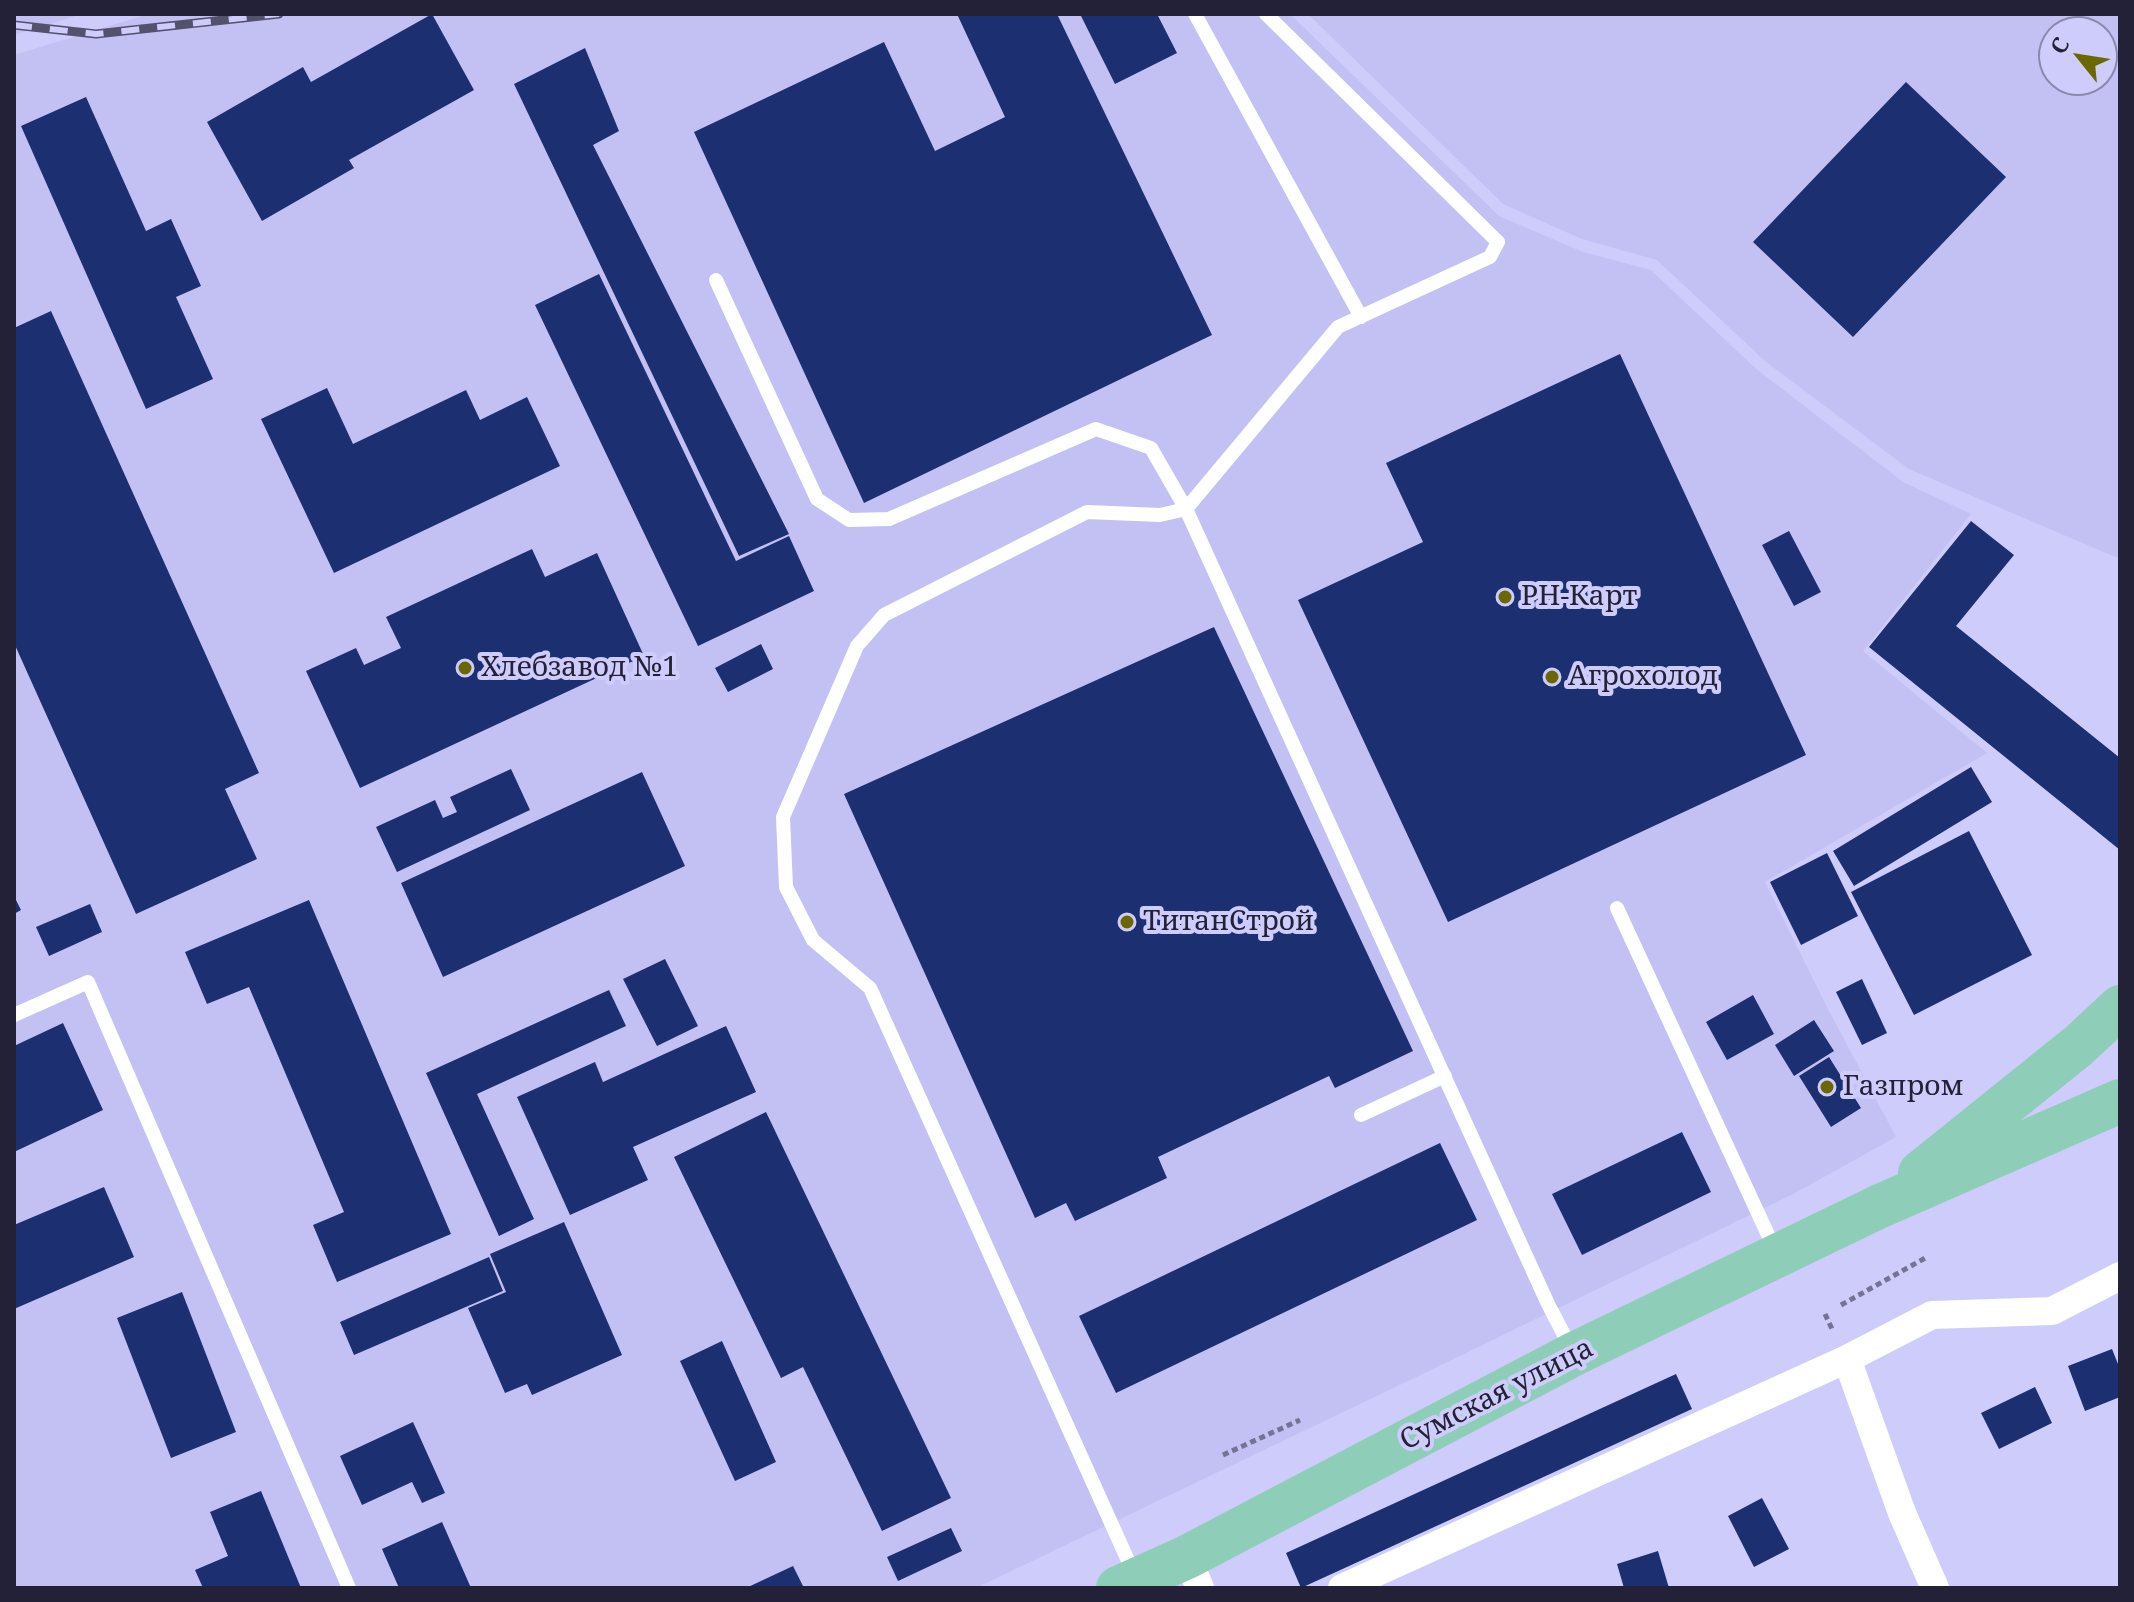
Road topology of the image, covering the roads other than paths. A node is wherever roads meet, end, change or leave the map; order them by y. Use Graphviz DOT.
graph roads {
  1 [pos="1195,14"];
  2 [pos="1266,14"];
  3 [pos="716,280"];
  4 [pos="1361,317"];
  5 [pos="1186,509"];
  6 [pos="1617,908"];
  7 [pos="2120,1007"];
  8 [pos="14,1015"];
  9 [pos="1445,1076"];
  10 [pos="2120,1101"];
  11 [pos="1361,1115"];
  12 [pos="1878,1207"];
  13 [pos="1778,1256"];
  14 [pos="2120,1276"];
  15 [pos="1574,1354"];
  16 [pos="1847,1359"];
  17 [pos="1194,1572"];
  18 [pos="1127,1584"];
  19 [pos="349,1588"];
  20 [pos="1342,1588"];
  21 [pos="1935,1588"];
  1 -- 4 [label="lane"];
  2 -- 4 [label="lane"];
  3 -- 5 [label="lane"];
  4 -- 5 [label="lane"];
  5 -- 9 [label="lane"];
  5 -- 18 [label="lane"];
  6 -- 13 [label="lane"];
  7 -- 12 [label="main road"];
  8 -- 19 [label="lane"];
  9 -- 11 [label="lane"];
  9 -- 15 [label="lane"];
  10 -- 12 [label="main road"];
  12 -- 13 [label="main road, Сумская улица"];
  13 -- 15 [label="main road, Сумская улица"];
  14 -- 16 [label="street"];
  15 -- 17 [label="main road, Сумская улица"];
  16 -- 20 [label="street"];
  16 -- 21 [label="street"];
  17 -- 18 [label="main road, Сумская улица"];
}
